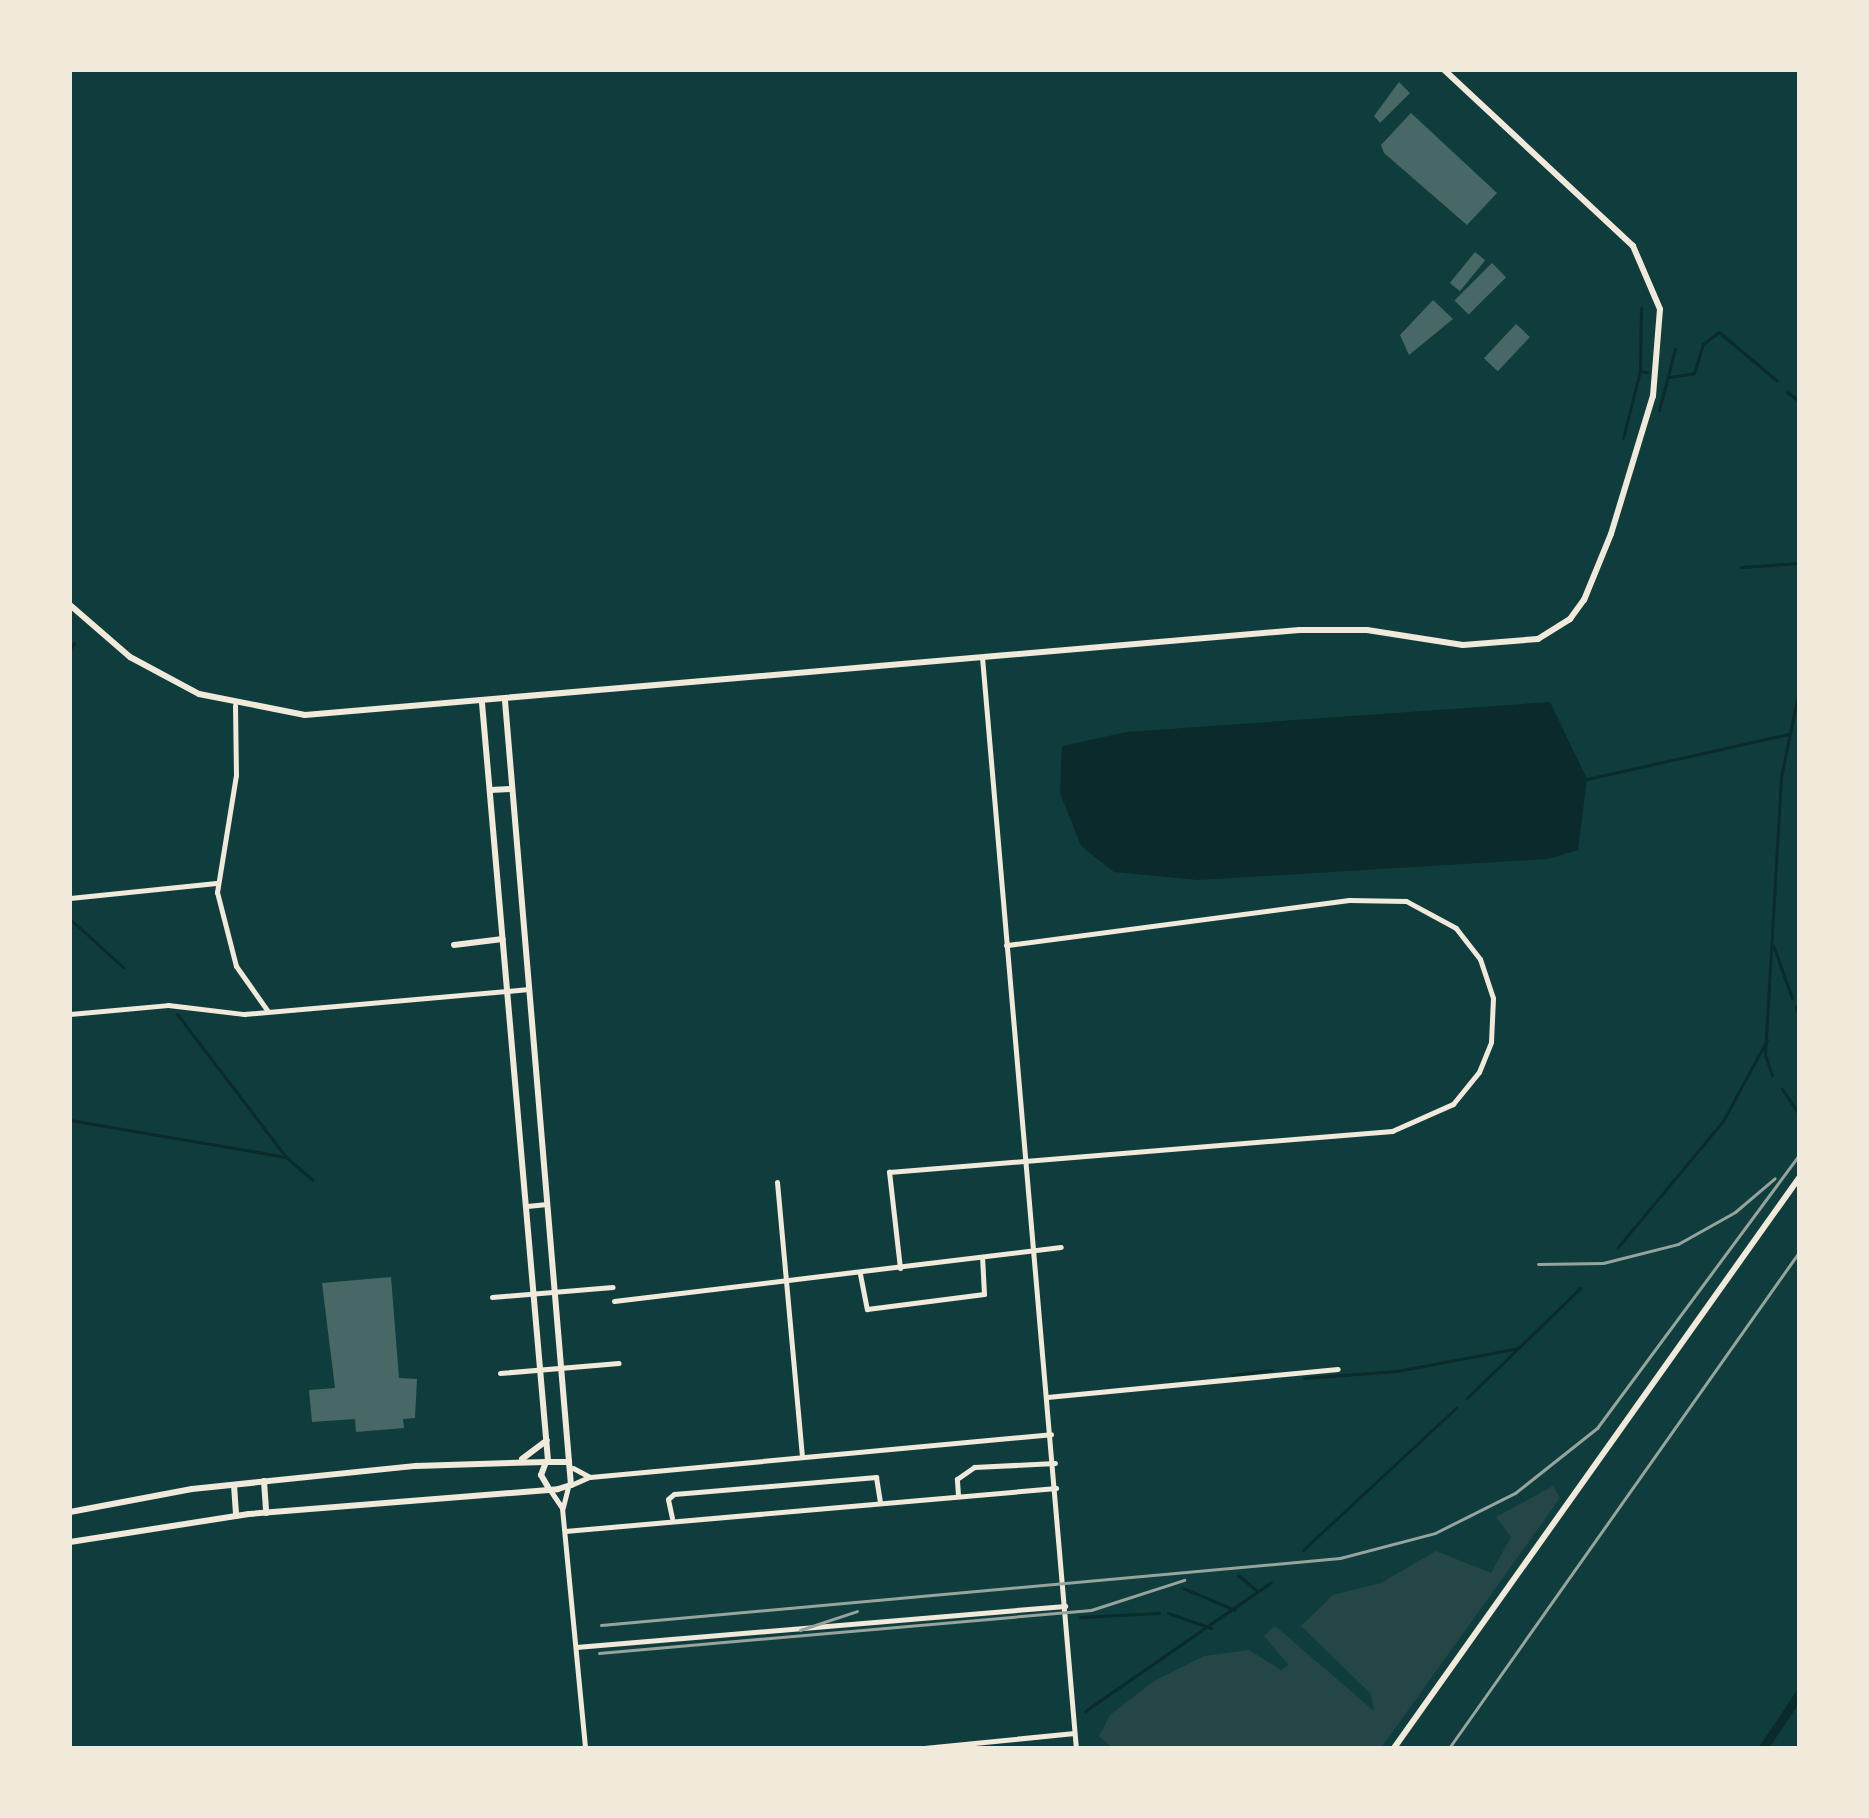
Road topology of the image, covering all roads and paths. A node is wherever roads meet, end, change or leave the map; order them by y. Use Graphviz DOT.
graph roads {
  1 [pos="1444,70"];
  2 [pos="70,605"];
  3 [pos="982,657"];
  4 [pos="505,701"];
  5 [pos="482,703"];
  6 [pos="235,705"];
  7 [pos="512,789"];
  8 [pos="491,790"];
  9 [pos="216,883"];
  10 [pos="70,898"];
  11 [pos="503,939"];
  12 [pos="454,945"];
  13 [pos="1006,945"];
  14 [pos="529,989"];
  15 [pos="507,991"];
  16 [pos="268,1011"];
  17 [pos="70,1014"];
  18 [pos="1025,1160"];
  19 [pos="1799,1178"];
  20 [pos="777,1182"];
  21 [pos="547,1204"];
  22 [pos="527,1206"];
  23 [pos="1061,1247"];
  24 [pos="1035,1250"];
  25 [pos="982,1257"];
  26 [pos="900,1268"];
  27 [pos="860,1274"];
  28 [pos="785,1286"];
  29 [pos="613,1287"];
  30 [pos="556,1293"];
  31 [pos="534,1294"];
  32 [pos="492,1297"];
  33 [pos="614,1301"];
  34 [pos="619,1363"];
  35 [pos="563,1368"];
  36 [pos="1338,1369"];
  37 [pos="542,1371"];
  38 [pos="500,1373"];
  39 [pos="1047,1397"];
  40 [pos="1051,1434"];
  41 [pos="547,1440"];
  42 [pos="802,1455"];
  43 [pos="520,1460"];
  44 [pos="547,1461"];
  45 [pos="1055,1463"];
  46 [pos="571,1465"];
  47 [pos="590,1477"];
  48 [pos="264,1481"];
  49 [pos="234,1485"];
  50 [pos="569,1486"];
  51 [pos="548,1488"];
  52 [pos="1056,1488"];
  53 [pos="958,1495"];
  54 [pos="880,1501"];
  55 [pos="562,1508"];
  56 [pos="70,1512"];
  57 [pos="266,1513"];
  58 [pos="236,1516"];
  59 [pos="672,1518"];
  60 [pos="565,1531"];
  61 [pos="70,1542"];
  62 [pos="1065,1606"];
  63 [pos="576,1647"];
  64 [pos="1074,1733"];
  65 [pos="585,1748"];
  66 [pos="924,1748"];
  67 [pos="1076,1748"];
  68 [pos="1394,1748"];
  1 -- 3 [label="street"];
  2 -- 6 [label="street"];
  3 -- 4 [label="street"];
  3 -- 13 [label="street"];
  4 -- 5 [label="street"];
  4 -- 7 [label="street"];
  5 -- 6 [label="street"];
  5 -- 8 [label="street"];
  6 -- 9 [label="street"];
  7 -- 8 [label="street"];
  7 -- 14 [label="street"];
  8 -- 11 [label="street"];
  9 -- 10 [label="street"];
  9 -- 16 [label="street"];
  11 -- 12 [label="street"];
  11 -- 15 [label="street"];
  13 -- 18 [label="street"];
  13 -- 18 [label="street"];
  14 -- 15 [label="street"];
  14 -- 21 [label="street"];
  15 -- 16 [label="street"];
  15 -- 22 [label="street"];
  16 -- 17 [label="street"];
  18 -- 24 [label="street"];
  18 -- 26 [label="street"];
  19 -- 68 [label="street"];
  20 -- 28 [label="street"];
  21 -- 22 [label="street"];
  21 -- 30 [label="street"];
  22 -- 31 [label="street"];
  23 -- 24 [label="street"];
  24 -- 25 [label="street"];
  24 -- 39 [label="street"];
  25 -- 26 [label="street"];
  25 -- 27 [label="street"];
  26 -- 27 [label="street"];
  27 -- 28 [label="street"];
  28 -- 33 [label="street"];
  28 -- 42 [label="street"];
  29 -- 30 [label="street"];
  30 -- 31 [label="street"];
  30 -- 35 [label="street"];
  31 -- 32 [label="street"];
  31 -- 37 [label="street"];
  34 -- 35 [label="street"];
  35 -- 37 [label="street"];
  35 -- 46 [label="street"];
  36 -- 39 [label="street"];
  37 -- 38 [label="street"];
  37 -- 41 [label="street"];
  39 -- 40 [label="street"];
  40 -- 42 [label="street"];
  40 -- 45 [label="street"];
  41 -- 43 [label="street"];
  41 -- 44 [label="street"];
  42 -- 47 [label="street"];
  43 -- 44 [label="street"];
  43 -- 48 [label="street"];
  44 -- 46 [label="street"];
  44 -- 51 [label="street"];
  45 -- 52 [label="street"];
  45 -- 53 [label="street"];
  46 -- 47 [label="street"];
  46 -- 50 [label="street"];
  47 -- 50 [label="street"];
  48 -- 49 [label="street"];
  48 -- 57 [label="street"];
  49 -- 56 [label="street"];
  49 -- 58 [label="street"];
  50 -- 51 [label="street"];
  50 -- 55 [label="street"];
  51 -- 55 [label="street"];
  51 -- 57 [label="street"];
  52 -- 53 [label="street"];
  52 -- 62 [label="street"];
  53 -- 54 [label="street"];
  54 -- 59 [label="street"];
  54 -- 59 [label="street"];
  55 -- 60 [label="street"];
  57 -- 58 [label="street"];
  58 -- 61 [label="street"];
  59 -- 60 [label="street"];
  60 -- 63 [label="street"];
  62 -- 63 [label="street"];
  62 -- 64 [label="street"];
  63 -- 65 [label="street"];
  64 -- 66 [label="street"];
  64 -- 67 [label="street"];
}
